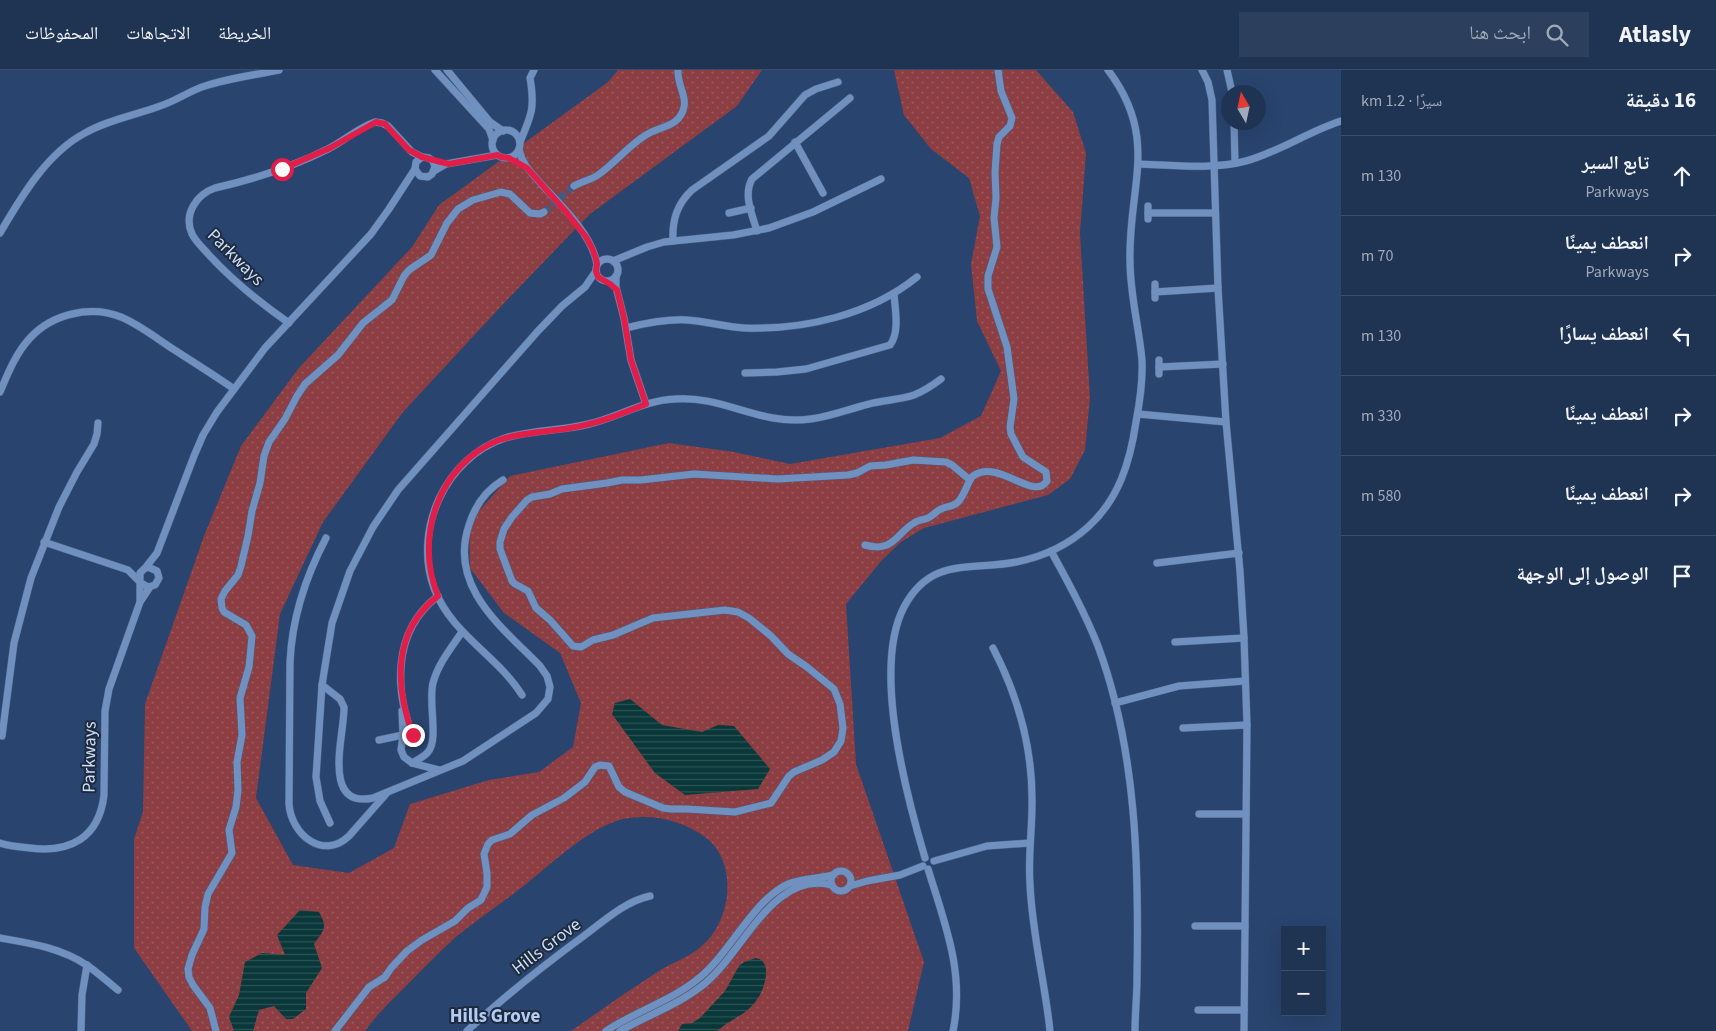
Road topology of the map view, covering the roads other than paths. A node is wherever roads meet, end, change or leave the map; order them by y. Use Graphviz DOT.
graph roads {
  1 [pos="279,70"];
  2 [pos="435,70"];
  3 [pos="447,70"];
  4 [pos="678,70"];
  5 [pos="998,70"];
  6 [pos="1108,70"];
  7 [pos="1202,70"];
  8 [pos="1227,70"];
  9 [pos="530,72"];
  10 [pos="838,82"];
  11 [pos="1230,85"];
  12 [pos="850,98"];
  13 [pos="1341,121"];
  14 [pos="528,122"];
  15 [pos="1234,130"];
  16 [pos="503,131"];
  17 [pos="512,132"];
  18 [pos="795,142"];
  19 [pos="493,143"];
  20 [pos="519,146"];
  21 [pos="498,155"];
  22 [pos="481,158"];
  23 [pos="509,158"];
  24 [pos="432,160"];
  25 [pos="417,163"];
  26 [pos="449,164"];
  27 [pos="1139,164"];
  28 [pos="1235,164"];
  29 [pos="1213,166"];
  30 [pos="527,168"];
  31 [pos="434,171"];
  32 [pos="422,177"];
  33 [pos="880,179"];
  34 [pos="404,186"];
  35 [pos="574,186"];
  36 [pos="823,193"];
  37 [pos="751,208"];
  38 [pos="544,212"];
  39 [pos="1214,212"];
  40 [pos="729,213"];
  41 [pos="1148,213"];
  42 [pos="757,231"];
  43 [pos="0,233"];
  44 [pos="673,240"];
  45 [pos="592,248"];
  46 [pos="630,255"];
  47 [pos="605,259"];
  48 [pos="613,261"];
  49 [pos="596,268"];
  50 [pos="617,273"];
  51 [pos="917,277"];
  52 [pos="605,281"];
  53 [pos="585,287"];
  54 [pos="1218,288"];
  55 [pos="617,290"];
  56 [pos="1155,291"];
  57 [pos="894,294"];
  58 [pos="289,323"];
  59 [pos="626,328"];
  60 [pos="1224,364"];
  61 [pos="1159,367"];
  62 [pos="745,373"];
  63 [pos="941,379"];
  64 [pos="234,389"];
  65 [pos="0,392"];
  66 [pos="646,404"];
  67 [pos="1138,414"];
  68 [pos="1226,422"];
  69 [pos="98,423"];
  70 [pos="503,480"];
  71 [pos="970,480"];
  72 [pos="326,538"];
  73 [pos="44,542"];
  74 [pos="865,545"];
  75 [pos="1051,551"];
  76 [pos="157,553"];
  77 [pos="1239,553"];
  78 [pos="1157,563"];
  79 [pos="145,568"];
  80 [pos="128,570"];
  81 [pos="157,570"];
  82 [pos="140,582"];
  83 [pos="150,587"];
  84 [pos="438,596"];
  85 [pos="140,602"];
  86 [pos="462,632"];
  87 [pos="1244,638"];
  88 [pos="1175,642"];
  89 [pos="993,648"];
  90 [pos="1245,681"];
  91 [pos="322,684"];
  92 [pos="522,695"];
  93 [pos="1115,703"];
  94 [pos="404,705"];
  95 [pos="1247,725"];
  96 [pos="1183,728"];
  97 [pos="403,735"];
  98 [pos="2,736"];
  99 [pos="379,740"];
  100 [pos="416,743"];
  101 [pos="412,763"];
  102 [pos="439,770"];
  103 [pos="388,792"];
  104 [pos="1199,814"];
  105 [pos="1246,814"];
  106 [pos="330,823"];
  107 [pos="0,843"];
  108 [pos="1030,843"];
  109 [pos="12,846"];
  110 [pos="0,848"];
  111 [pos="925,858"];
  112 [pos="934,861"];
  113 [pos="925,868"];
  114 [pos="833,875"];
  115 [pos="850,875"];
  116 [pos="867,880"];
  117 [pos="832,885"];
  118 [pos="850,886"];
  119 [pos="650,896"];
  120 [pos="1195,926"];
  121 [pos="1245,926"];
  122 [pos="0,938"];
  123 [pos="87,965"];
  124 [pos="118,990"];
  125 [pos="1198,1010"];
  126 [pos="1244,1010"];
  127 [pos="81,1031"];
  128 [pos="216,1031"];
  129 [pos="335,1031"];
  130 [pos="467,1031"];
  131 [pos="606,1031"];
  132 [pos="620,1031"];
  133 [pos="954,1031"];
  134 [pos="1050,1031"];
  135 [pos="1135,1031"];
  136 [pos="1244,1031"];
  1 -- 43 [label="street"];
  2 -- 19 [label="street"];
  3 -- 16 [label="street"];
  4 -- 35 [label="street"];
  5 -- 71 [label="street"];
  6 -- 27 [label="street"];
  7 -- 29 [label="street"];
  8 -- 11 [label="street"];
  9 -- 14 [label="street"];
  10 -- 44 [label="street"];
  12 -- 18 [label="street"];
  13 -- 28 [label="street"];
  14 -- 17 [label="street"];
  14 -- 20 [label="street"];
  15 -- 28 [label="street"];
  16 -- 17 [label="street"];
  16 -- 19 [label="street"];
  17 -- 20 [label="street"];
  18 -- 36 [label="street"];
  18 -- 37 [label="street"];
  19 -- 21 [label="street"];
  19 -- 22 [label="street"];
  20 -- 23 [label="street"];
  20 -- 30 [label="street"];
  21 -- 22 [label="street"];
  21 -- 23 [label="street"];
  22 -- 26 [label="street"];
  23 -- 30 [label="street"];
  24 -- 25 [label="street"];
  24 -- 26 [label="street"];
  24 -- 31 [label="street"];
  25 -- 32 [label="street"];
  25 -- 34 [label="street"];
  25 -- 58 [label="street, Parkways"];
  26 -- 31 [label="street"];
  27 -- 29 [label="street"];
  27 -- 67 [label="street"];
  28 -- 29 [label="street"];
  29 -- 39 [label="street"];
  30 -- 45 [label="street"];
  31 -- 32 [label="street"];
  32 -- 34 [label="street"];
  33 -- 42 [label="street"];
  34 -- 58 [label="street"];
  37 -- 40 [label="street"];
  37 -- 42 [label="street"];
  38 -- 128 [label="street"];
  39 -- 41 [label="street"];
  39 -- 54 [label="street"];
  42 -- 44 [label="street"];
  44 -- 46 [label="street"];
  45 -- 47 [label="street"];
  45 -- 49 [label="street"];
  46 -- 48 [label="street"];
  46 -- 50 [label="street"];
  47 -- 48 [label="street"];
  47 -- 49 [label="street"];
  48 -- 50 [label="street"];
  49 -- 52 [label="street"];
  49 -- 53 [label="street"];
  50 -- 52 [label="street"];
  50 -- 55 [label="street"];
  51 -- 57 [label="street"];
  52 -- 53 [label="street"];
  52 -- 55 [label="street"];
  53 -- 91 [label="street"];
  54 -- 56 [label="street"];
  54 -- 60 [label="street"];
  55 -- 59 [label="street"];
  57 -- 59 [label="street"];
  57 -- 62 [label="street"];
  58 -- 64 [label="street"];
  59 -- 66 [label="street"];
  60 -- 61 [label="street"];
  60 -- 68 [label="street"];
  63 -- 66 [label="street"];
  64 -- 65 [label="street"];
  64 -- 76 [label="street"];
  66 -- 84 [label="street"];
  67 -- 68 [label="street"];
  67 -- 75 [label="street"];
  68 -- 77 [label="street"];
  69 -- 73 [label="street"];
  70 -- 102 [label="street"];
  71 -- 74 [label="street"];
  71 -- 129 [label="street"];
  72 -- 103 [label="street"];
  73 -- 80 [label="street"];
  73 -- 98 [label="street"];
  75 -- 93 [label="street"];
  75 -- 111 [label="street"];
  76 -- 79 [label="street"];
  76 -- 81 [label="street"];
  77 -- 78 [label="street"];
  77 -- 87 [label="street"];
  79 -- 80 [label="street"];
  79 -- 81 [label="street"];
  79 -- 82 [label="street"];
  80 -- 82 [label="street"];
  81 -- 83 [label="street"];
  82 -- 83 [label="street"];
  82 -- 85 [label="street, Parkways"];
  83 -- 85 [label="street, Parkways"];
  84 -- 86 [label="street"];
  84 -- 94 [label="street"];
  85 -- 109 [label="street, Parkways"];
  86 -- 92 [label="street"];
  86 -- 101 [label="street"];
  87 -- 88 [label="street"];
  87 -- 90 [label="street"];
  89 -- 108 [label="street"];
  90 -- 93 [label="street"];
  90 -- 95 [label="street"];
  91 -- 103 [label="street"];
  91 -- 106 [label="street"];
  93 -- 135 [label="street"];
  94 -- 97 [label="street"];
  94 -- 100 [label="street"];
  95 -- 96 [label="street"];
  95 -- 105 [label="street"];
  97 -- 99 [label="street"];
  97 -- 101 [label="street"];
  101 -- 102 [label="street"];
  102 -- 103 [label="street"];
  104 -- 105 [label="street"];
  105 -- 121 [label="street"];
  107 -- 109 [label="street, Parkways"];
  108 -- 112 [label="street"];
  108 -- 134 [label="street"];
  109 -- 110 [label="street, Parkways"];
  111 -- 112 [label="street"];
  111 -- 113 [label="street"];
  112 -- 113 [label="street"];
  113 -- 116 [label="street"];
  113 -- 133 [label="street"];
  114 -- 115 [label="street"];
  114 -- 117 [label="street"];
  114 -- 131 [label="street"];
  115 -- 116 [label="street"];
  115 -- 118 [label="street"];
  116 -- 118 [label="street"];
  117 -- 118 [label="street"];
  117 -- 132 [label="street"];
  119 -- 130 [label="street, Hills Grove"];
  120 -- 121 [label="street"];
  121 -- 126 [label="street"];
  122 -- 123 [label="street"];
  123 -- 124 [label="street"];
  123 -- 127 [label="street"];
  125 -- 126 [label="street"];
  126 -- 136 [label="street"];
}
